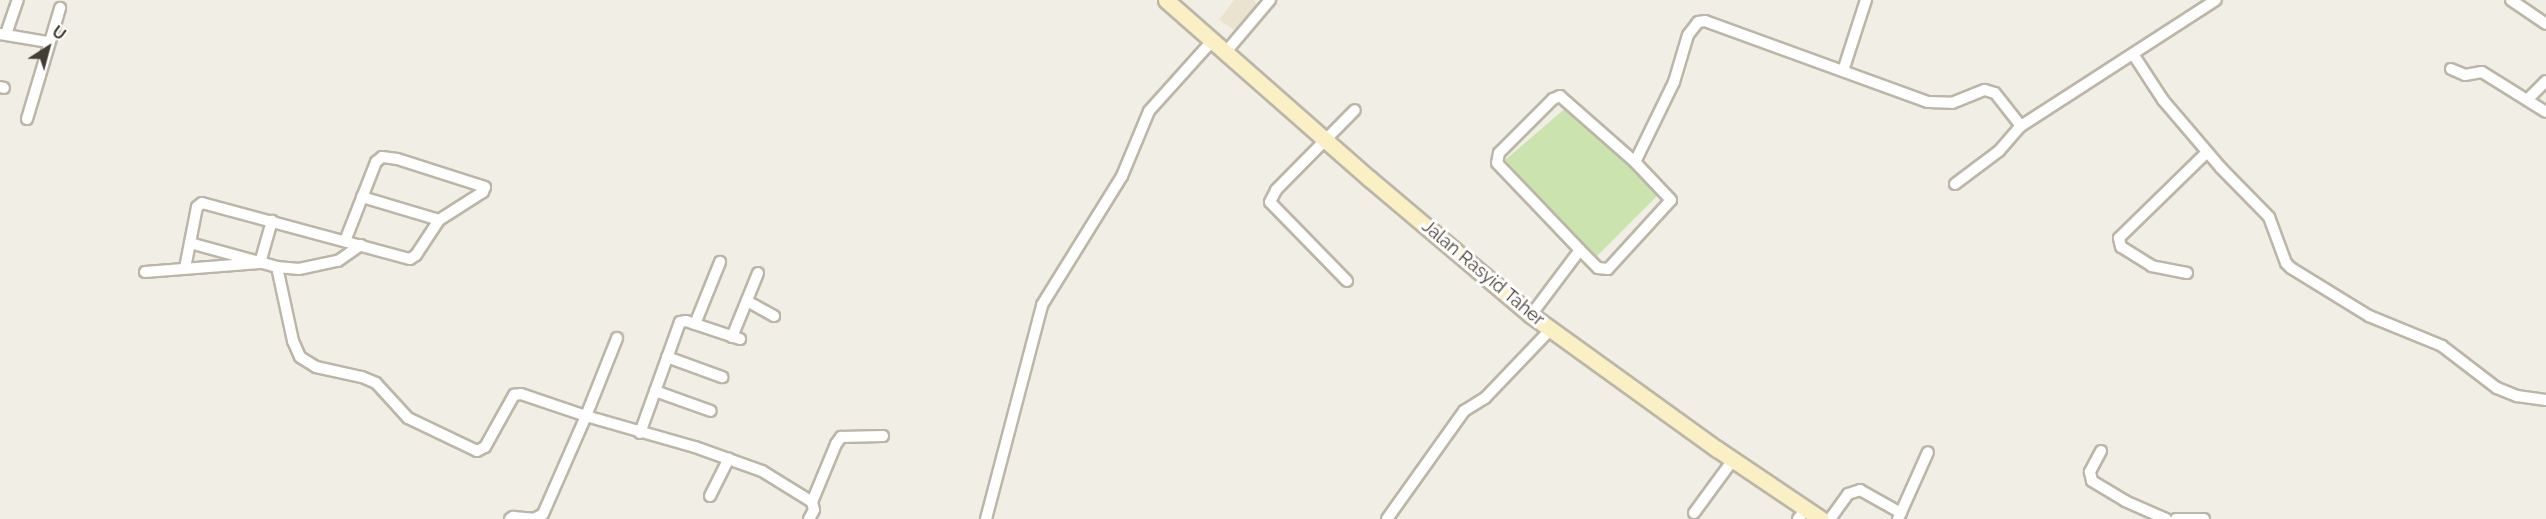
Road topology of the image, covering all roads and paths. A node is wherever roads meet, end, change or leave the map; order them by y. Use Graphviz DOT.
graph roads {
  1 [pos="18,0"];
  2 [pos="1166,0"];
  3 [pos="1270,0"];
  4 [pos="1866,0"];
  5 [pos="2216,0"];
  6 [pos="2511,0"];
  7 [pos="60,8"];
  8 [pos="2546,24"];
  9 [pos="3,34"];
  10 [pos="1212,41"];
  11 [pos="48,42"];
  12 [pos="1226,53"];
  13 [pos="2133,54"];
  14 [pos="2451,69"];
  15 [pos="1843,71"];
  16 [pos="2546,81"];
  17 [pos="2528,99"];
  18 [pos="1354,110"];
  19 [pos="2546,112"];
  20 [pos="27,119"];
  21 [pos="2021,126"];
  22 [pos="1326,141"];
  23 [pos="2207,152"];
  24 [pos="1635,162"];
  25 [pos="1955,184"];
  26 [pos="362,197"];
  27 [pos="439,220"];
  28 [pos="272,221"];
  29 [pos="345,241"];
  30 [pos="190,243"];
  31 [pos="361,245"];
  32 [pos="1580,250"];
  33 [pos="720,262"];
  34 [pos="260,263"];
  35 [pos="277,267"];
  36 [pos="185,268"];
  37 [pos="145,272"];
  38 [pos="758,273"];
  39 [pos="2187,273"];
  40 [pos="1347,281"];
  41 [pos="747,302"];
  42 [pos="1531,315"];
  43 [pos="774,316"];
  44 [pos="694,324"];
  45 [pos="1551,329"];
  46 [pos="617,338"];
  47 [pos="667,357"];
  48 [pos="722,377"];
  49 [pos="655,391"];
  50 [pos="2546,400"];
  51 [pos="711,411"];
  52 [pos="586,416"];
  53 [pos="640,433"];
  54 [pos="884,436"];
  55 [pos="2101,451"];
  56 [pos="1928,452"];
  57 [pos="729,458"];
  58 [pos="1733,460"];
  59 [pos="710,496"];
  60 [pos="812,502"];
  61 [pos="1694,513"];
  62 [pos="1802,514"];
  63 [pos="1900,516"];
  64 [pos="510,519"];
  65 [pos="809,519"];
  66 [pos="986,519"];
  67 [pos="1387,519"];
  68 [pos="1821,519"];
  69 [pos="1830,519"];
  70 [pos="2166,519"];
  71 [pos="2175,519"];
  72 [pos="2204,519"];
  1 -- 9 [label="street"];
  2 -- 10 [label="street, Jalan Rasyid Taher"];
  3 -- 12 [label="street"];
  4 -- 15 [label="street"];
  5 -- 13 [label="street"];
  6 -- 8 [label="street"];
  7 -- 11 [label="street"];
  9 -- 11 [label="street"];
  10 -- 12 [label="street, Jalan Rasyid Taher"];
  10 -- 66 [label="street"];
  11 -- 20 [label="street"];
  12 -- 22 [label="street, Jalan Rasyid Taher"];
  13 -- 21 [label="street"];
  13 -- 23 [label="street"];
  14 -- 17 [label="street"];
  15 -- 21 [label="street"];
  15 -- 24 [label="street"];
  16 -- 17 [label="street"];
  17 -- 19 [label="street"];
  18 -- 22 [label="street"];
  21 -- 25 [label="street"];
  22 -- 40 [label="street"];
  22 -- 42 [label="street, Jalan Rasyid Taher"];
  23 -- 39 [label="street"];
  23 -- 50 [label="street"];
  24 -- 32 [label="street"];
  24 -- 32 [label="street"];
  26 -- 27 [label="street"];
  26 -- 27 [label="street"];
  26 -- 29 [label="street"];
  27 -- 31 [label="street"];
  28 -- 29 [label="street"];
  28 -- 30 [label="street"];
  28 -- 34 [label="street"];
  29 -- 31 [label="street"];
  30 -- 34 [label="street"];
  30 -- 36 [label="street"];
  31 -- 35 [label="street"];
  32 -- 42 [label="street"];
  33 -- 44 [label="street"];
  34 -- 35 [label="street"];
  34 -- 36 [label="street"];
  35 -- 52 [label="street"];
  36 -- 37 [label="street"];
  38 -- 41 [label="street"];
  41 -- 43 [label="street"];
  41 -- 44 [label="street"];
  42 -- 45 [label="street, Jalan Rasyid Taher"];
  44 -- 47 [label="street"];
  45 -- 58 [label="street, Jalan Rasyid Taher"];
  45 -- 67 [label="street"];
  46 -- 52 [label="street"];
  47 -- 48 [label="street"];
  47 -- 49 [label="street"];
  49 -- 51 [label="street"];
  49 -- 53 [label="street"];
  52 -- 53 [label="street"];
  52 -- 64 [label="street"];
  53 -- 57 [label="street"];
  54 -- 60 [label="street"];
  55 -- 70 [label="street"];
  56 -- 63 [label="street"];
  57 -- 59 [label="street"];
  57 -- 60 [label="street"];
  58 -- 61 [label="street"];
  58 -- 62 [label="street, Jalan Rasyid Taher"];
  60 -- 65 [label="street"];
  62 -- 68 [label="street, Jalan Rasyid Taher"];
  63 -- 69 [label="street"];
  71 -- 72 [label="street"];
}
